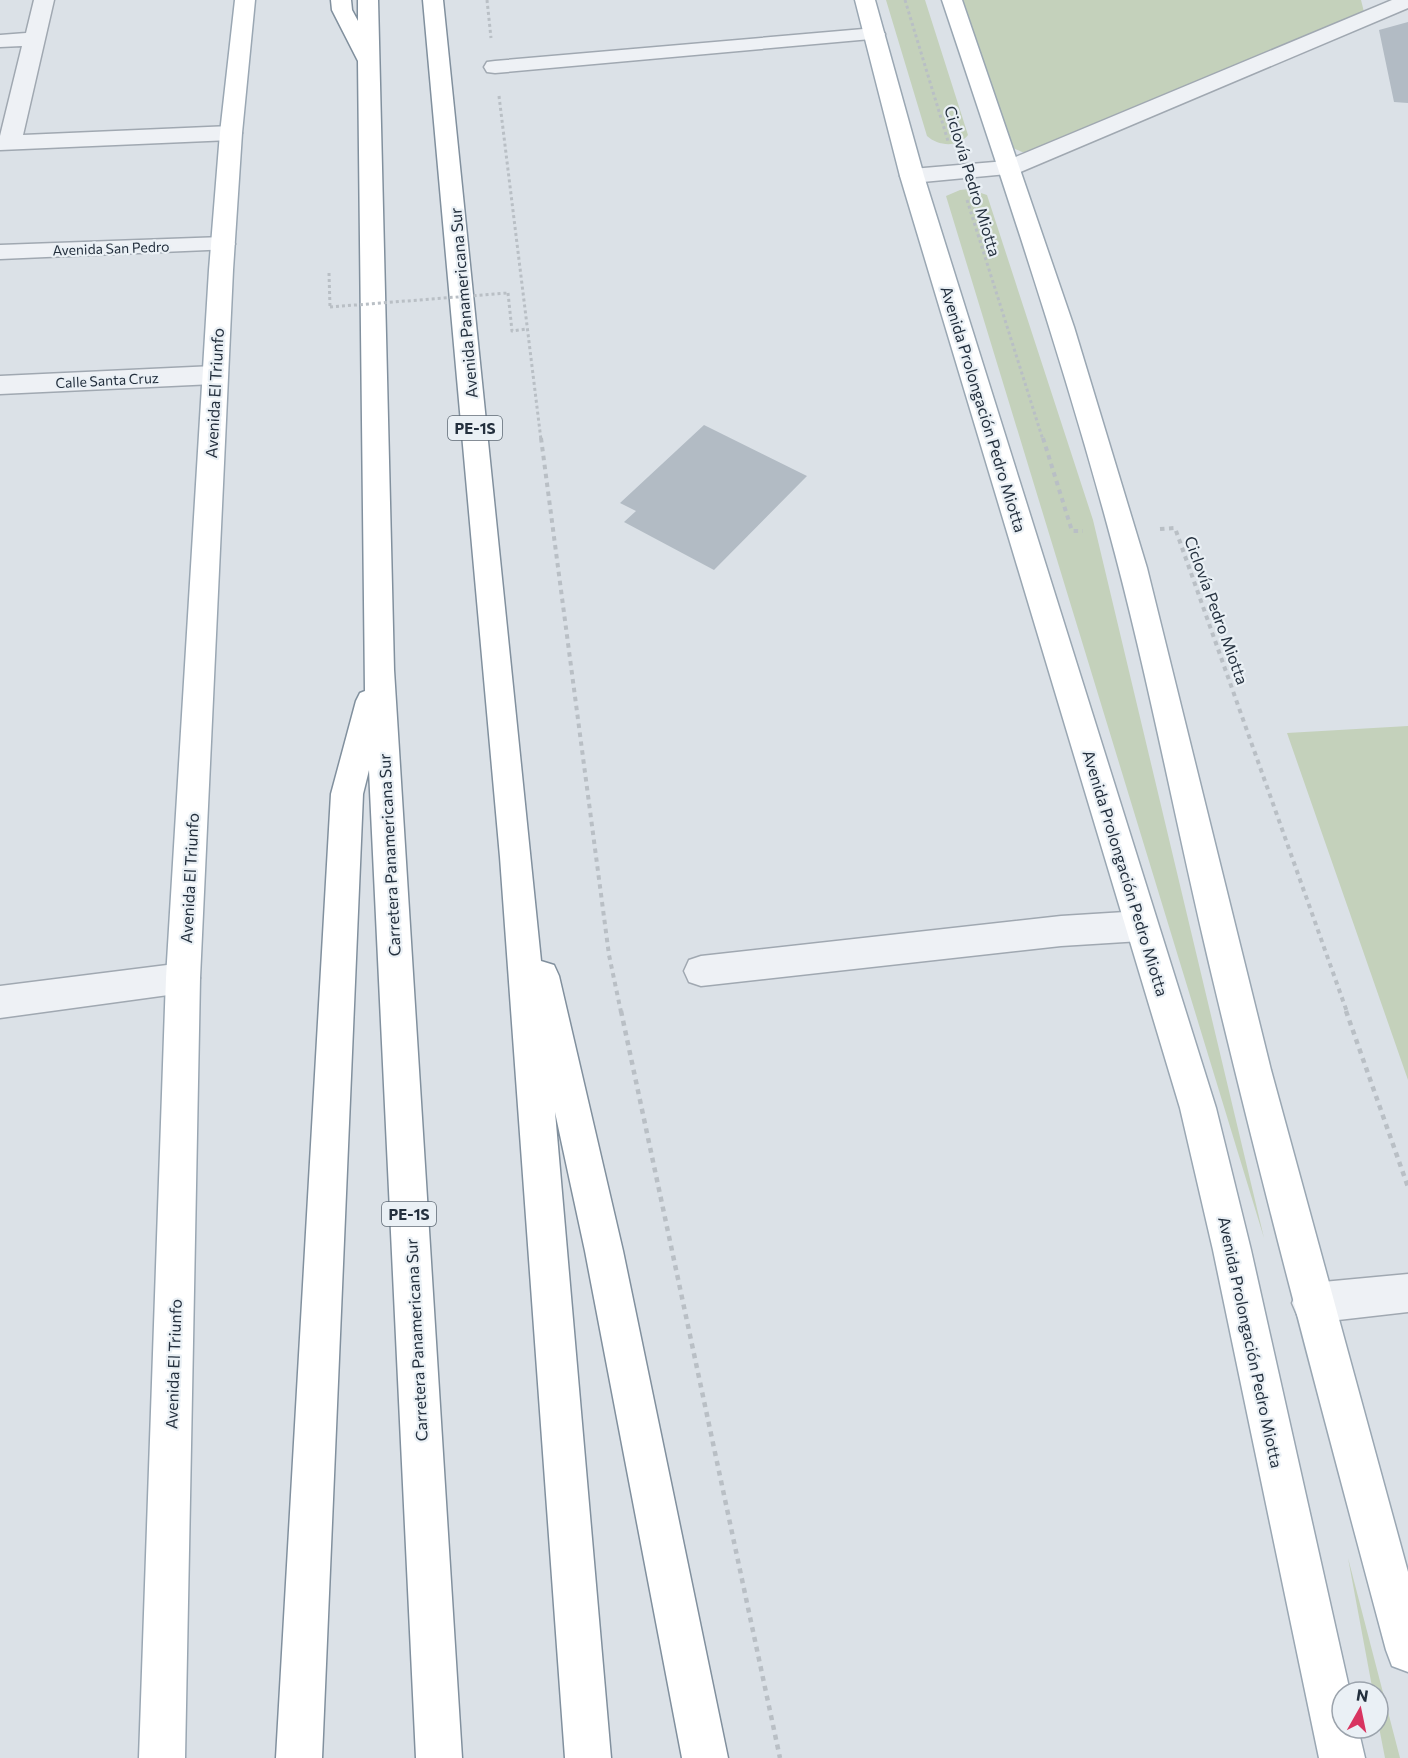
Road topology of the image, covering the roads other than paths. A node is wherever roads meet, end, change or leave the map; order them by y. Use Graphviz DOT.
graph roads {
  1 [pos="44,0"];
  2 [pos="245,0"];
  3 [pos="341,0"];
  4 [pos="368,0"];
  5 [pos="433,0"];
  6 [pos="865,0"];
  7 [pos="952,0"];
  8 [pos="1403,5"];
  9 [pos="874,34"];
  10 [pos="34,39"];
  11 [pos="0,41"];
  12 [pos="370,67"];
  13 [pos="495,67"];
  14 [pos="231,133"];
  15 [pos="5,143"];
  16 [pos="1010,168"];
  17 [pos="912,176"];
  18 [pos="223,244"];
  19 [pos="0,252"];
  20 [pos="214,375"];
  21 [pos="0,385"];
  22 [pos="379,670"];
  23 [pos="516,857"];
  24 [pos="1142,926"];
  25 [pos="701,971"];
  26 [pos="183,978"];
  27 [pos="0,1002"];
  28 [pos="1408,1293"];
  29 [pos="1312,1303"];
  30 [pos="1408,1650"];
  31 [pos="162,1758"];
  32 [pos="299,1758"];
  33 [pos="439,1758"];
  34 [pos="588,1758"];
  35 [pos="705,1758"];
  36 [pos="1342,1758"];
  1 -- 10 [label="street"];
  2 -- 14 [label="main road, Avenida El Triunfo"];
  3 -- 12 [label="main road"];
  4 -- 12 [label="main road, PE-1S"];
  5 -- 23 [label="main road, Avenida Panamericana Sur / PE-1S"];
  6 -- 9 [label="main road, Avenida Prolongación Pedro Miotta"];
  7 -- 16 [label="main road"];
  8 -- 16 [label="street"];
  9 -- 13 [label="street"];
  9 -- 17 [label="main road, Avenida Prolongación Pedro Miotta"];
  10 -- 11 [label="street"];
  10 -- 15 [label="street"];
  12 -- 22 [label="main road, PE-1S"];
  14 -- 15 [label="street"];
  14 -- 18 [label="main road, Avenida El Triunfo"];
  16 -- 17 [label="street"];
  16 -- 29 [label="main road"];
  17 -- 24 [label="main road, Avenida Prolongación Pedro Miotta"];
  18 -- 19 [label="street, Avenida San Pedro"];
  18 -- 20 [label="main road, Avenida El Triunfo"];
  20 -- 21 [label="street, Calle Santa Cruz"];
  20 -- 26 [label="main road, Avenida El Triunfo"];
  22 -- 32 [label="main road"];
  22 -- 33 [label="main road, Carretera Panamericana Sur / PE-1S"];
  23 -- 34 [label="main road, PE-1S"];
  23 -- 35 [label="main road"];
  24 -- 25 [label="street"];
  24 -- 36 [label="main road, Avenida Prolongación Pedro Miotta"];
  26 -- 27 [label="street"];
  26 -- 31 [label="main road, Avenida El Triunfo"];
  28 -- 29 [label="street"];
  29 -- 30 [label="main road"];
}
